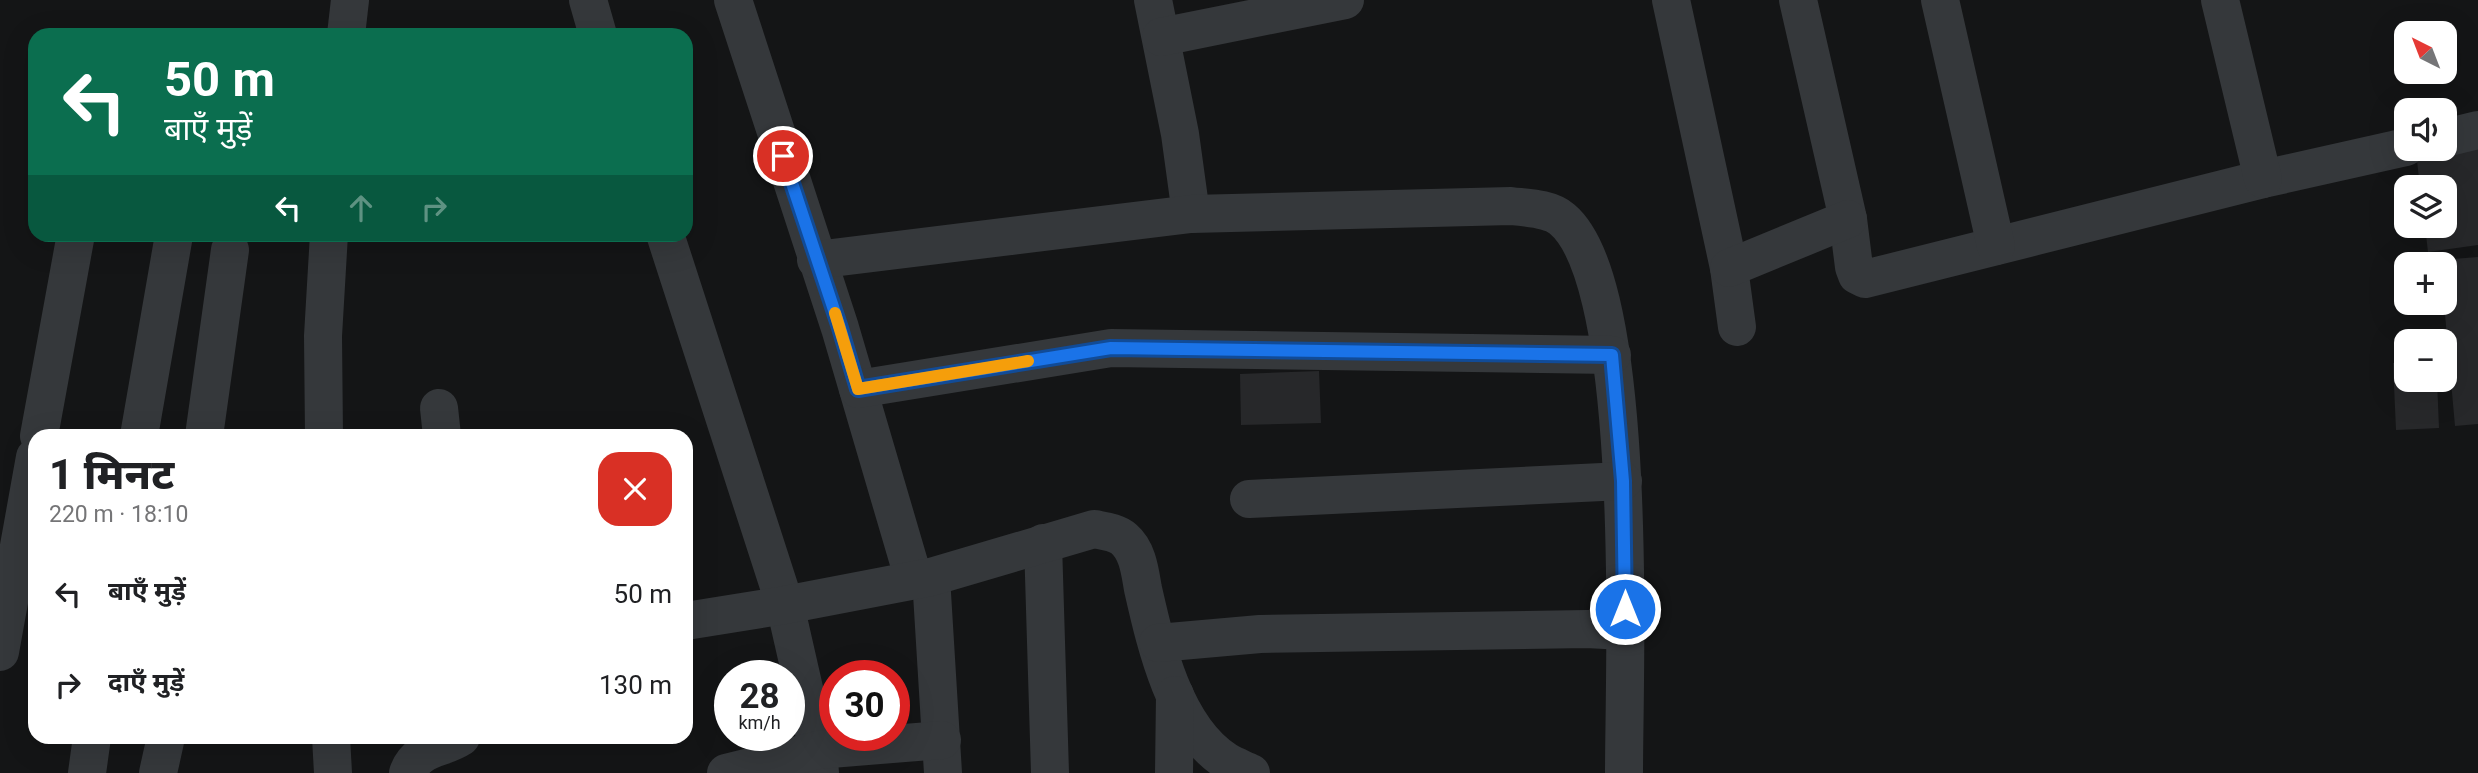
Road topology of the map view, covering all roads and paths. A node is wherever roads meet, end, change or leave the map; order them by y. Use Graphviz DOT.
graph roads {
  1 [pos="350,0"];
  2 [pos="588,0"];
  3 [pos="733,0"];
  4 [pos="1153,0"];
  5 [pos="1345,0"];
  6 [pos="1671,0"];
  7 [pos="1798,0"];
  8 [pos="1940,0"];
  9 [pos="2220,0"];
  10 [pos="347,28"];
  11 [pos="596,28"];
  12 [pos="1161,37"];
  13 [pos="2478,130"];
  14 [pos="2457,135"];
  15 [pos="2394,150"];
  16 [pos="2263,179"];
  17 [pos="1191,214"];
  18 [pos="1848,219"];
  19 [pos="75,242"];
  20 [pos="173,242"];
  21 [pos="329,242"];
  22 [pos="668,242"];
  23 [pos="1996,246"];
  24 [pos="229,250"];
  25 [pos="816,261"];
  26 [pos="1730,268"];
  27 [pos="1737,327"];
  28 [pos="1612,355"];
  29 [pos="858,389"];
  30 [pos="40,429"];
  31 [pos="140,429"];
  32 [pos="205,429"];
  33 [pos="324,429"];
  34 [pos="28,481"];
  35 [pos="1623,481"];
  36 [pos="1249,499"];
  37 [pos="20,509"];
  38 [pos="1043,543"];
  39 [pos="922,579"];
  40 [pos="785,605"];
  41 [pos="693,620"];
  42 [pos="1625,631"];
  43 [pos="1158,643"];
  44 [pos="0,652"];
  45 [pos="1175,695"];
  46 [pos="91,744"];
  47 [pos="164,744"];
  48 [pos="331,744"];
  49 [pos="447,744"];
  50 [pos="942,757"];
  51 [pos="819,762"];
  52 [pos="87,773"];
  53 [pos="158,773"];
  54 [pos="333,773"];
  55 [pos="408,773"];
  56 [pos="726,773"];
  57 [pos="1050,773"];
  58 [pos="1174,773"];
  59 [pos="1251,773"];
  60 [pos="1624,773"];
  1 -- 10 [label="street"];
  2 -- 11 [label="street"];
  3 -- 25 [label="street"];
  4 -- 12 [label="street"];
  5 -- 12 [label="street"];
  6 -- 26 [label="street"];
  7 -- 18 [label="street"];
  8 -- 23 [label="street"];
  9 -- 16 [label="street"];
  12 -- 17 [label="street"];
  13 -- 14 [label="street"];
  15 -- 16 [label="street"];
  16 -- 23 [label="street"];
  17 -- 25 [label="street"];
  17 -- 28 [label="street"];
  18 -- 23 [label="street"];
  18 -- 26 [label="street"];
  19 -- 30 [label="street"];
  20 -- 31 [label="street"];
  21 -- 33 [label="street"];
  22 -- 40 [label="street"];
  24 -- 32 [label="street"];
  25 -- 29 [label="street"];
  26 -- 27 [label="street"];
  28 -- 29 [label="street"];
  28 -- 35 [label="street"];
  29 -- 39 [label="street"];
  34 -- 37 [label="street"];
  35 -- 36 [label="street"];
  35 -- 42 [label="street"];
  37 -- 44 [label="street"];
  38 -- 39 [label="street"];
  38 -- 43 [label="street"];
  38 -- 57 [label="street"];
  39 -- 40 [label="street"];
  39 -- 50 [label="street"];
  40 -- 41 [label="street"];
  40 -- 51 [label="street"];
  42 -- 43 [label="street"];
  42 -- 60 [label="street"];
  43 -- 45 [label="street"];
  45 -- 58 [label="street"];
  45 -- 59 [label="street"];
  46 -- 52 [label="street"];
  47 -- 53 [label="street"];
  48 -- 54 [label="street"];
  49 -- 55 [label="street"];
  50 -- 51 [label="street"];
  51 -- 56 [label="street"];
}
